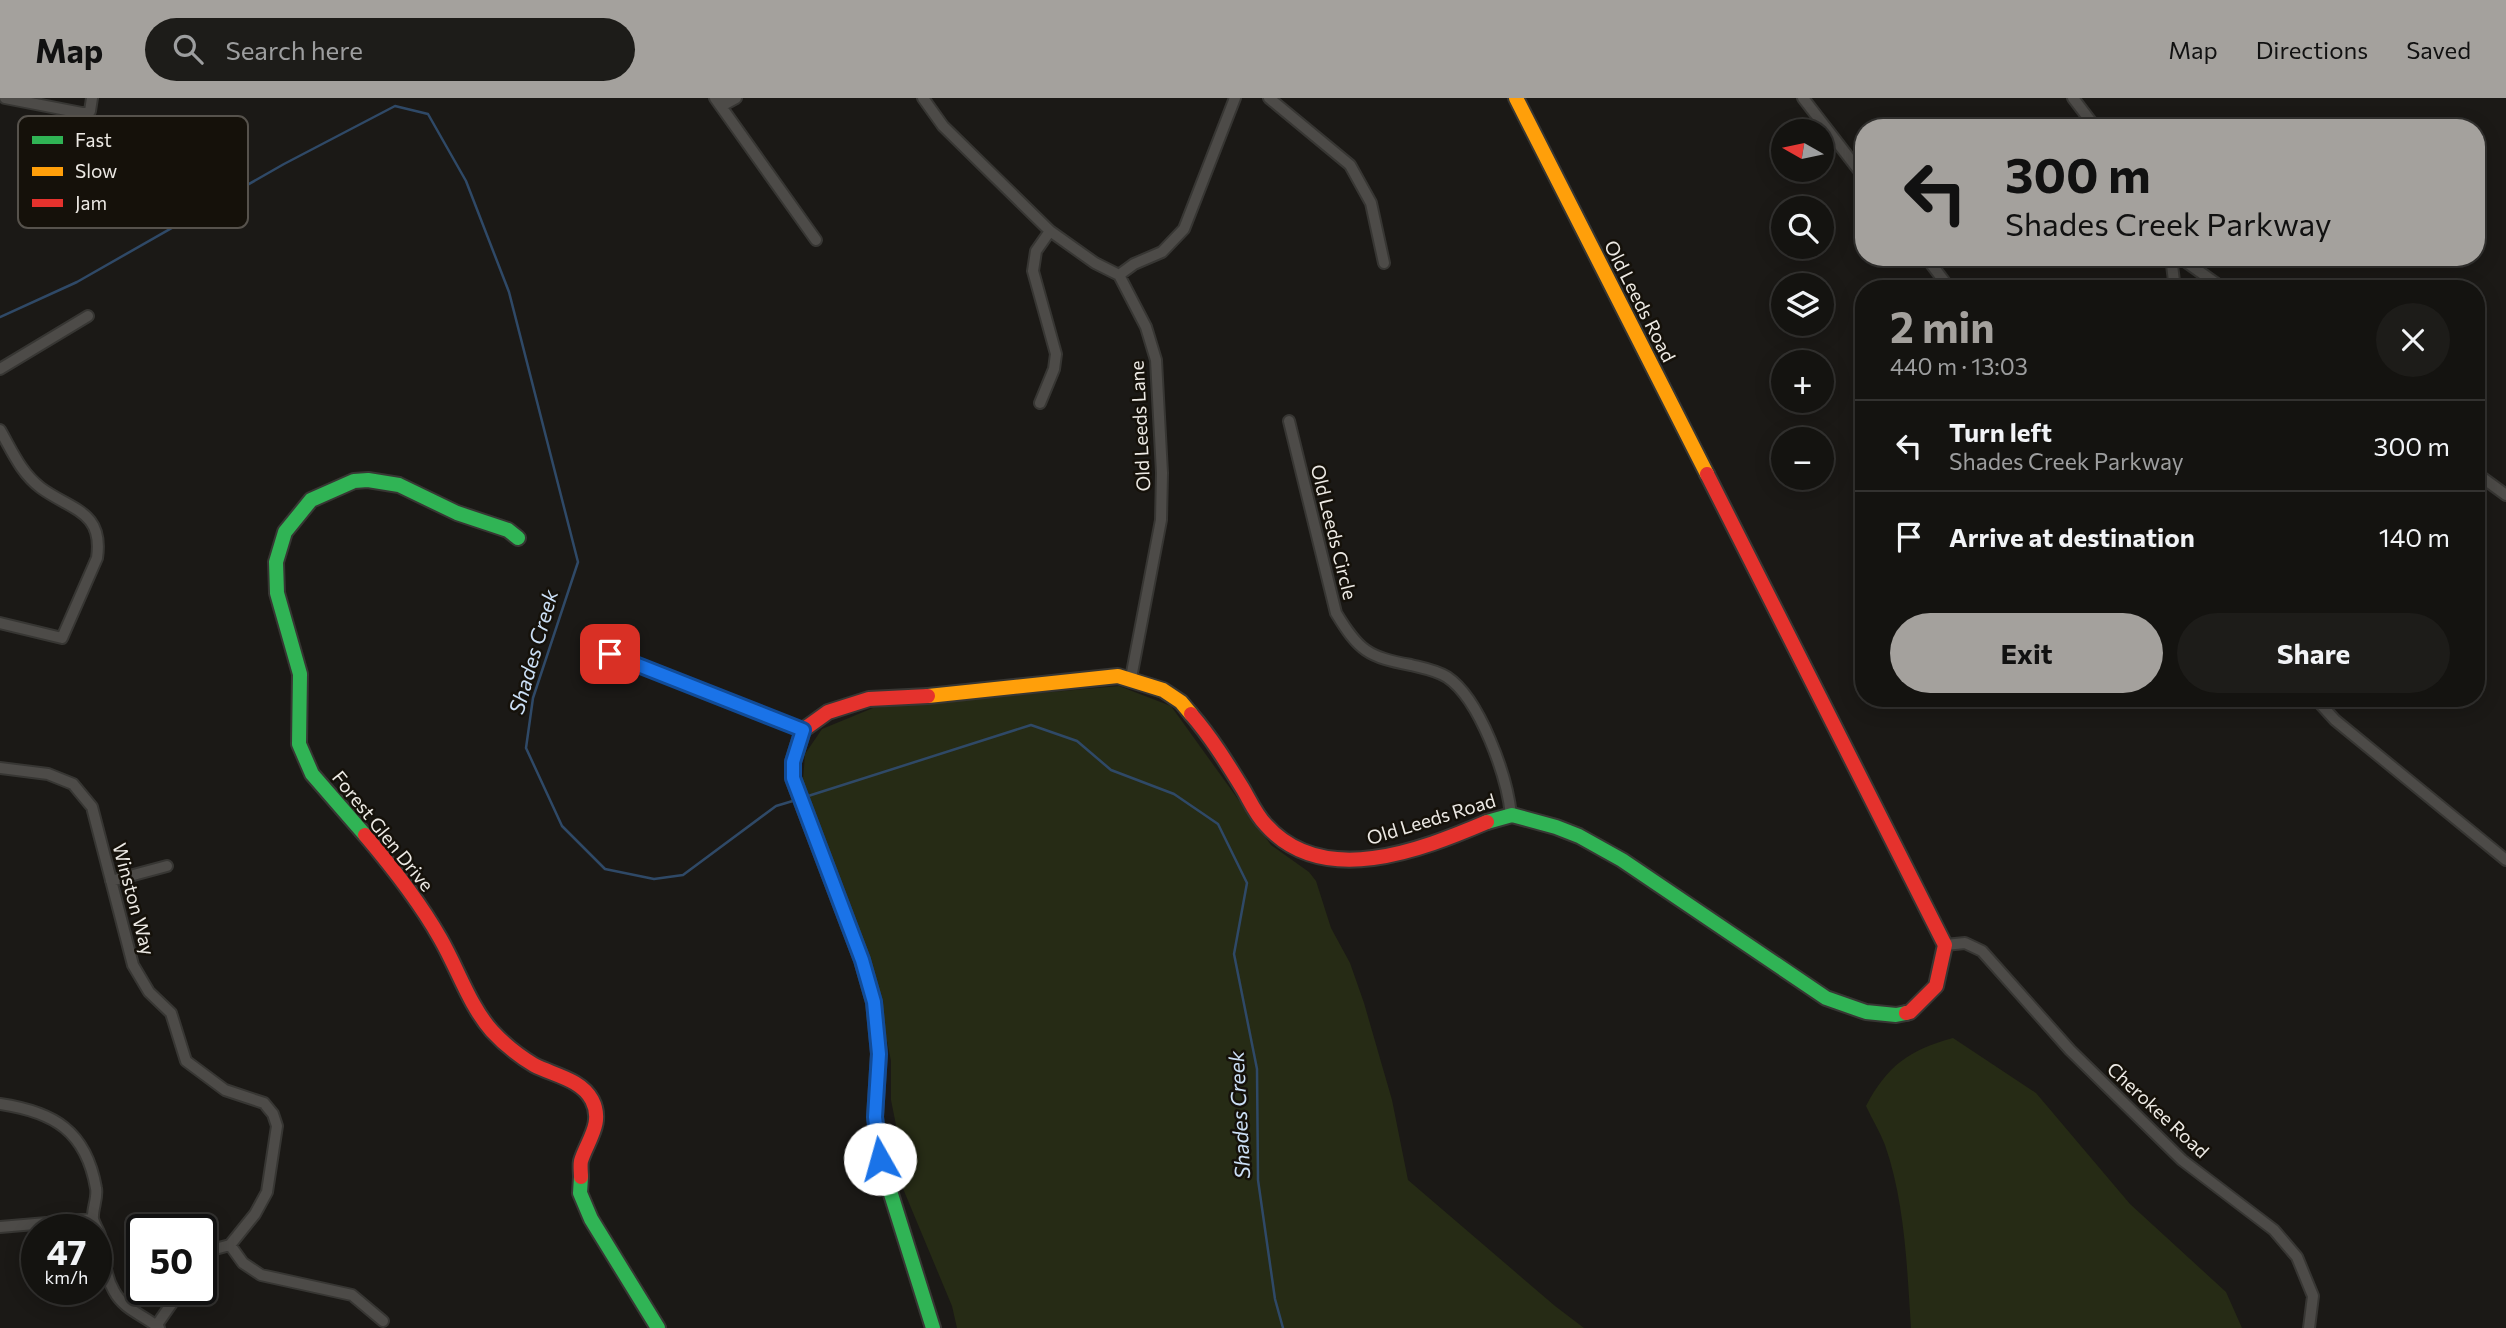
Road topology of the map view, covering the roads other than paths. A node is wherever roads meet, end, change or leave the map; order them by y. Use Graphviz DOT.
graph roads {
  1 [pos="5,98"];
  2 [pos="92,98"];
  3 [pos="718,98"];
  4 [pos="736,98"];
  5 [pos="923,98"];
  6 [pos="1235,98"];
  7 [pos="1269,98"];
  8 [pos="1516,98"];
  9 [pos="1803,98"];
  10 [pos="2073,98"];
  11 [pos="2089,119"];
  12 [pos="1855,165"];
  13 [pos="1050,230"];
  14 [pos="816,240"];
  15 [pos="1384,263"];
  16 [pos="2195,266"];
  17 [pos="1119,275"];
  18 [pos="2213,280"];
  19 [pos="88,316"];
  20 [pos="0,369"];
  21 [pos="1040,403"];
  22 [pos="1289,421"];
  23 [pos="0,430"];
  24 [pos="2485,480"];
  25 [pos="2506,495"];
  26 [pos="518,538"];
  27 [pos="0,623"];
  28 [pos="610,654"];
  29 [pos="1131,678"];
  30 [pos="2323,707"];
  31 [pos="803,730"];
  32 [pos="0,768"];
  33 [pos="1511,815"];
  34 [pos="2506,860"];
  35 [pos="167,866"];
  36 [pos="111,881"];
  37 [pos="1945,945"];
  38 [pos="0,1104"];
  39 [pos="94,1214"];
  40 [pos="21,1225"];
  41 [pos="0,1227"];
  42 [pos="230,1245"];
  43 [pos="217,1248"];
  44 [pos="112,1286"];
  45 [pos="172,1305"];
  46 [pos="383,1321"];
  47 [pos="158,1327"];
  48 [pos="658,1328"];
  49 [pos="933,1328"];
  50 [pos="2309,1328"];
  1 -- 2 [label="street"];
  3 -- 4 [label="street"];
  3 -- 14 [label="street"];
  5 -- 13 [label="street"];
  6 -- 17 [label="street"];
  7 -- 15 [label="street"];
  8 -- 37 [label="main road, Old Leeds Road"];
  9 -- 12 [label="street"];
  10 -- 11 [label="street"];
  13 -- 17 [label="street"];
  13 -- 21 [label="street"];
  16 -- 18 [label="street"];
  17 -- 29 [label="street, Old Leeds Lane"];
  19 -- 20 [label="street"];
  22 -- 33 [label="street, Old Leeds Circle"];
  23 -- 27 [label="street"];
  24 -- 25 [label="street"];
  26 -- 48 [label="main road, Forest Glen Drive"];
  28 -- 31 [label="street"];
  29 -- 31 [label="main road, Old Leeds Road"];
  29 -- 33 [label="main road, Old Leeds Road"];
  30 -- 34 [label="street"];
  31 -- 49 [label="main road"];
  32 -- 36 [label="street, Winston Way"];
  33 -- 37 [label="main road, Old Leeds Road"];
  35 -- 36 [label="street"];
  36 -- 42 [label="street, Winston Way"];
  37 -- 50 [label="street, Cherokee Road"];
  38 -- 39 [label="street"];
  40 -- 41 [label="street"];
  42 -- 43 [label="street, Winston Way"];
  42 -- 46 [label="street"];
  44 -- 47 [label="street"];
  45 -- 47 [label="street"];
}
